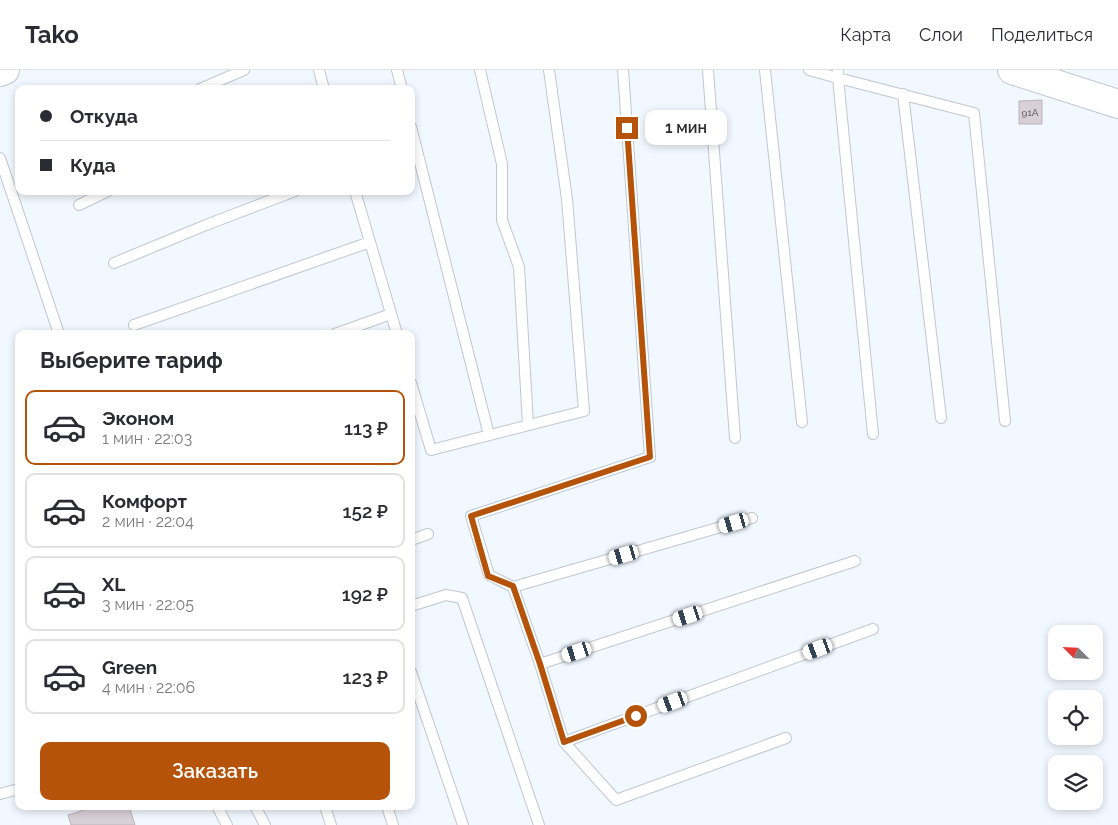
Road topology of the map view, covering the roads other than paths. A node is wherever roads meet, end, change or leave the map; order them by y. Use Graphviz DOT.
graph roads {
  1 [pos="5,70"];
  2 [pos="244,70"];
  3 [pos="319,70"];
  4 [pos="397,70"];
  5 [pos="480,70"];
  6 [pos="549,70"];
  7 [pos="623,70"];
  8 [pos="708,70"];
  9 [pos="766,70"];
  10 [pos="809,70"];
  11 [pos="1012,70"];
  12 [pos="0,72"];
  13 [pos="838,74"];
  14 [pos="209,85"];
  15 [pos="323,85"];
  16 [pos="401,85"];
  17 [pos="904,94"];
  18 [pos="1118,104"];
  19 [pos="415,143"];
  20 [pos="0,158"];
  21 [pos="100,195"];
  22 [pos="285,195"];
  23 [pos="356,195"];
  24 [pos="79,206"];
  25 [pos="370,242"];
  26 [pos="114,263"];
  27 [pos="391,314"];
  28 [pos="134,325"];
  29 [pos="58,330"];
  30 [pos="346,330"];
  31 [pos="396,330"];
  32 [pos="415,403"];
  33 [pos="941,418"];
  34 [pos="1005,421"];
  35 [pos="802,422"];
  36 [pos="528,425"];
  37 [pos="873,434"];
  38 [pos="489,435"];
  39 [pos="734,438"];
  40 [pos="752,518"];
  41 [pos="428,534"];
  42 [pos="415,539"];
  43 [pos="855,561"];
  44 [pos="513,586"];
  45 [pos="415,605"];
  46 [pos="873,629"];
  47 [pos="540,664"];
  48 [pos="415,684"];
  49 [pos="786,738"];
  50 [pos="564,742"];
  51 [pos="15,790"];
  52 [pos="0,794"];
  53 [pos="219,810"];
  54 [pos="257,810"];
  55 [pos="326,810"];
  56 [pos="388,810"];
  57 [pos="227,825"];
  58 [pos="265,825"];
  59 [pos="331,825"];
  60 [pos="393,825"];
  61 [pos="463,825"];
  62 [pos="539,825"];
  1 -- 12 [label="main road"];
  2 -- 14 [label="lane"];
  3 -- 15 [label="lane"];
  4 -- 16 [label="lane"];
  5 -- 36 [label="lane"];
  6 -- 36 [label="lane"];
  7 -- 44 [label="lane"];
  8 -- 39 [label="lane"];
  9 -- 35 [label="lane"];
  10 -- 13 [label="lane"];
  11 -- 18 [label="main road"];
  13 -- 17 [label="lane"];
  13 -- 37 [label="lane"];
  17 -- 33 [label="lane"];
  17 -- 34 [label="lane"];
  19 -- 38 [label="lane"];
  20 -- 29 [label="lane"];
  21 -- 24 [label="lane"];
  22 -- 26 [label="lane"];
  23 -- 25 [label="lane"];
  25 -- 27 [label="lane"];
  25 -- 28 [label="lane"];
  27 -- 30 [label="lane"];
  27 -- 31 [label="lane"];
  32 -- 38 [label="lane"];
  36 -- 38 [label="lane"];
  40 -- 44 [label="lane"];
  41 -- 42 [label="lane"];
  43 -- 47 [label="lane"];
  44 -- 47 [label="lane"];
  45 -- 62 [label="lane"];
  46 -- 50 [label="lane"];
  47 -- 50 [label="lane"];
  48 -- 61 [label="lane"];
  49 -- 50 [label="lane"];
  51 -- 52 [label="lane"];
  53 -- 57 [label="lane"];
  54 -- 58 [label="lane"];
  55 -- 59 [label="lane"];
  56 -- 60 [label="lane"];
}
